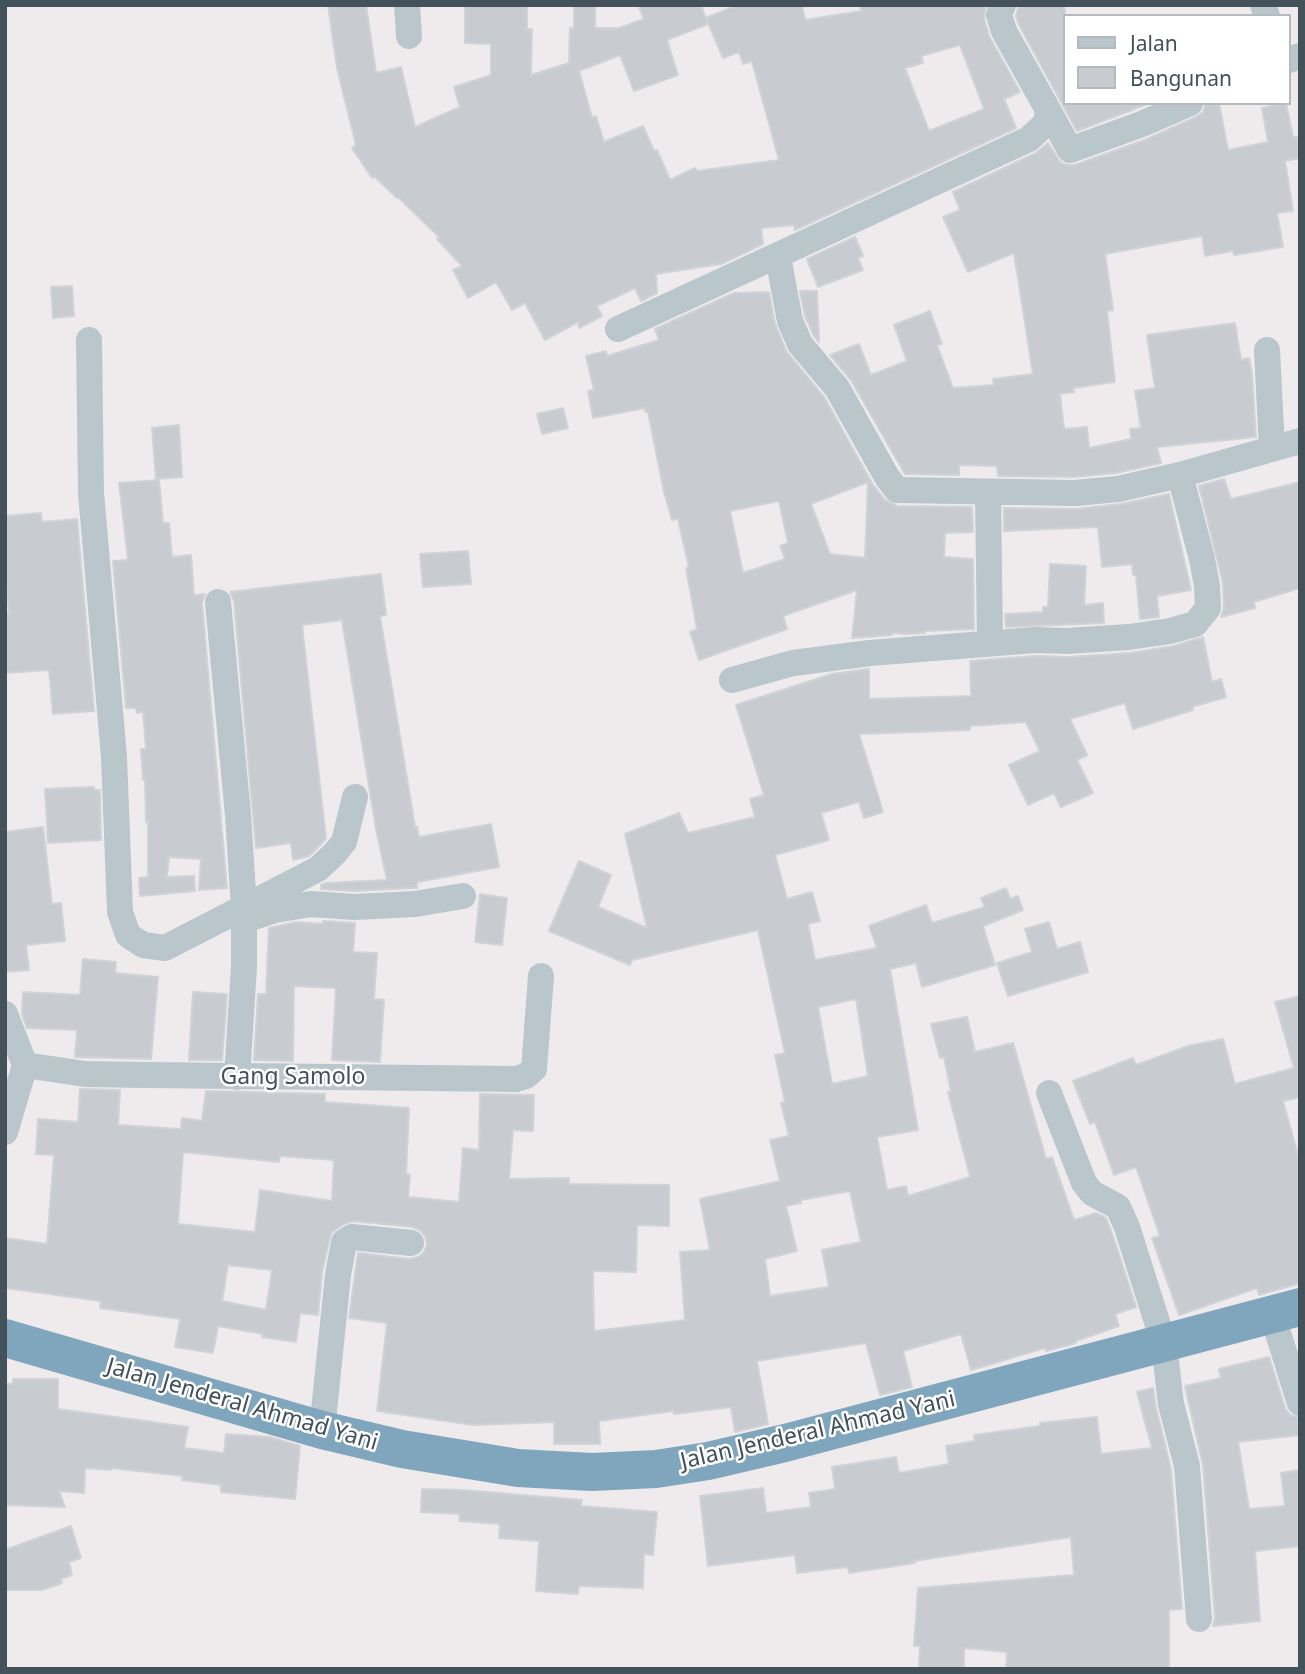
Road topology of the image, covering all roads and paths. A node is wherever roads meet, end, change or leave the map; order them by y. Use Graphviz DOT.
graph roads {
  1 [pos="407,5"];
  2 [pos="1003,5"];
  3 [pos="410,36"];
  4 [pos="1185,105"];
  5 [pos="1048,110"];
  6 [pos="778,257"];
  7 [pos="618,329"];
  8 [pos="89,340"];
  9 [pos="1267,350"];
  10 [pos="1300,441"];
  11 [pos="1272,449"];
  12 [pos="1180,475"];
  13 [pos="988,492"];
  14 [pos="218,602"];
  15 [pos="990,643"];
  16 [pos="732,680"];
  17 [pos="355,797"];
  18 [pos="463,896"];
  19 [pos="245,914"];
  20 [pos="541,976"];
  21 [pos="5,1014"];
  22 [pos="25,1065"];
  23 [pos="237,1077"];
  24 [pos="1049,1093"];
  25 [pos="5,1132"];
  26 [pos="411,1242"];
  27 [pos="1286,1310"];
  28 [pos="5,1338"];
  29 [pos="1164,1345"];
  30 [pos="1300,1403"];
  31 [pos="322,1430"];
  32 [pos="1199,1619"];
  1 -- 3 [label="street"];
  2 -- 5 [label="street"];
  4 -- 5 [label="street"];
  5 -- 6 [label="street"];
  6 -- 7 [label="street"];
  6 -- 13 [label="street"];
  8 -- 19 [label="street"];
  9 -- 11 [label="street"];
  10 -- 11 [label="street"];
  11 -- 12 [label="street"];
  12 -- 13 [label="street"];
  12 -- 15 [label="street"];
  13 -- 15 [label="street"];
  14 -- 19 [label="street"];
  15 -- 16 [label="street"];
  17 -- 19 [label="street"];
  18 -- 19 [label="street"];
  19 -- 23 [label="street"];
  20 -- 23 [label="street, Gang Samolo"];
  21 -- 22 [label="street"];
  22 -- 23 [label="street, Gang Samolo"];
  22 -- 25 [label="street"];
  24 -- 29 [label="street"];
  26 -- 31 [label="street"];
  27 -- 29 [label="highway, Jalan Jenderal Ahmad Yani"];
  27 -- 30 [label="street"];
  28 -- 31 [label="highway, Jalan Jenderal Ahmad Yani"];
  29 -- 31 [label="highway, Jalan Jenderal Ahmad Yani"];
  29 -- 32 [label="street"];
}
